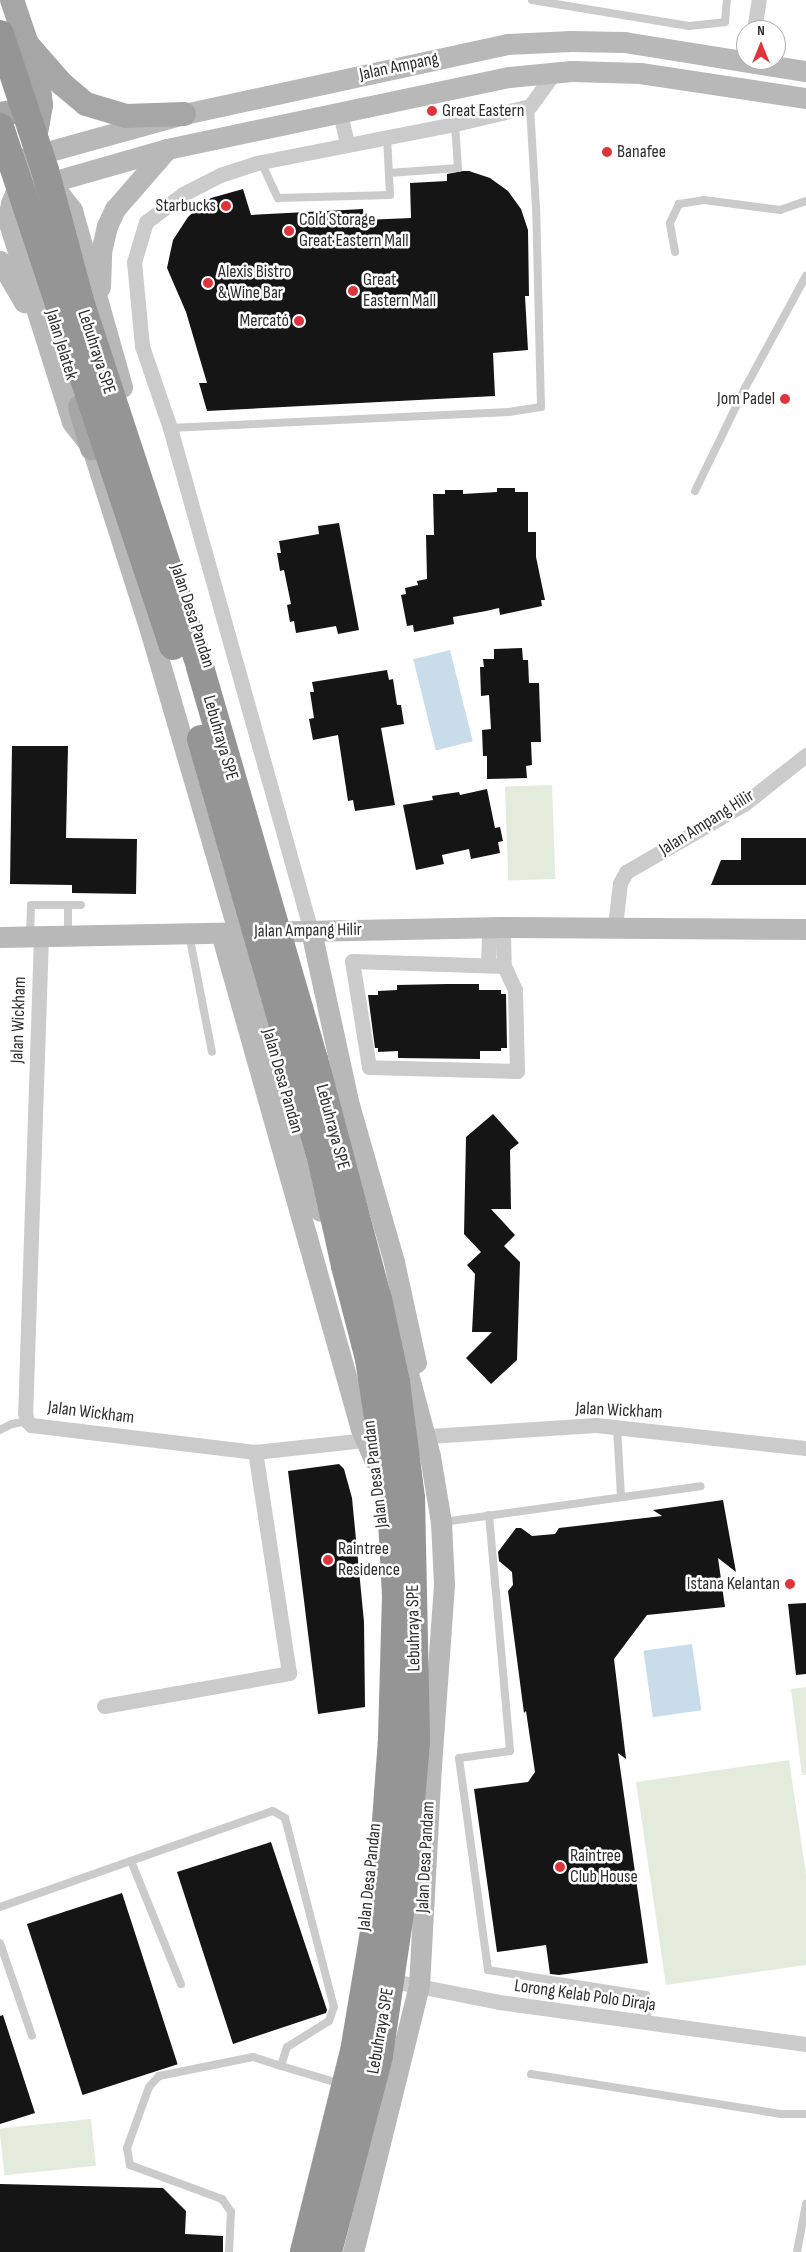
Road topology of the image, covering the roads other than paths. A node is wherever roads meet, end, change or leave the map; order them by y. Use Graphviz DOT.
graph roads {
  1 [pos="12,0"];
  2 [pos="532,0"];
  3 [pos="727,0"];
  4 [pos="759,0"];
  5 [pos="756,20"];
  6 [pos="0,34"];
  7 [pos="27,44"];
  8 [pos="736,59"];
  9 [pos="786,67"];
  10 [pos="806,71"];
  11 [pos="554,73"];
  12 [pos="39,88"];
  13 [pos="806,98"];
  14 [pos="530,106"];
  15 [pos="340,113"];
  16 [pos="0,114"];
  17 [pos="184,114"];
  18 [pos="455,124"];
  19 [pos="0,127"];
  20 [pos="387,137"];
  21 [pos="347,144"];
  22 [pos="167,149"];
  23 [pos="261,162"];
  24 [pos="15,173"];
  25 [pos="389,173"];
  26 [pos="806,201"];
  27 [pos="54,226"];
  28 [pos="78,232"];
  29 [pos="20,240"];
  30 [pos="675,252"];
  31 [pos="0,261"];
  32 [pos="806,276"];
  33 [pos="36,312"];
  34 [pos="106,336"];
  35 [pos="170,428"];
  36 [pos="92,448"];
  37 [pos="695,492"];
  38 [pos="155,499"];
  39 [pos="806,755"];
  40 [pos="68,905"];
  41 [pos="81,905"];
  42 [pos="615,926"];
  43 [pos="496,927"];
  44 [pos="806,929"];
  45 [pos="311,931"];
  46 [pos="222,933"];
  47 [pos="189,934"];
  48 [pos="35,936"];
  49 [pos="68,936"];
  50 [pos="0,937"];
  51 [pos="488,965"];
  52 [pos="504,966"];
  53 [pos="212,1052"];
  54 [pos="26,1421"];
  55 [pos="617,1427"];
  56 [pos="0,1430"];
  57 [pos="430,1446"];
  58 [pos="806,1448"];
  59 [pos="370,1450"];
  60 [pos="255,1452"];
  61 [pos="701,1486"];
  62 [pos="621,1497"];
  63 [pos="489,1515"];
  64 [pos="440,1522"];
  65 [pos="104,1706"];
  66 [pos="131,1861"];
  67 [pos="0,1907"];
  68 [pos="0,1943"];
  69 [pos="360,1975"];
  70 [pos="181,1984"];
  71 [pos="419,1986"];
  72 [pos="647,2023"];
  73 [pos="32,2036"];
  74 [pos="806,2044"];
  75 [pos="281,2066"];
  76 [pos="531,2074"];
  77 [pos="338,2083"];
  78 [pos="806,2114"];
  79 [pos="806,2204"];
  80 [pos="229,2252"];
  81 [pos="296,2252"];
  82 [pos="304,2252"];
  83 [pos="328,2252"];
  84 [pos="354,2252"];
  85 [pos="797,2252"];
  1 -- 7 [label="main road"];
  2 -- 3 [label="lane"];
  4 -- 5 [label="street"];
  6 -- 83 [label="highway, Lebuhraya SPE"];
  7 -- 12 [label="main road"];
  7 -- 17 [label="main road"];
  8 -- 17 [label="street, Jalan Ampang"];
  9 -- 10 [label="street, Jalan Ampang"];
  11 -- 13 [label="street, Jalan Ampang"];
  11 -- 14 [label="street"];
  11 -- 15 [label="street, Jalan Ampang"];
  12 -- 16 [label="main road"];
  12 -- 24 [label="main road"];
  14 -- 18 [label="street"];
  14 -- 35 [label="lane"];
  15 -- 21 [label="street"];
  15 -- 22 [label="street, Jalan Ampang"];
  17 -- 24 [label="street, Jalan Ampang"];
  18 -- 20 [label="street"];
  18 -- 25 [label="lane"];
  19 -- 82 [label="highway, Lebuhraya SPE"];
  20 -- 21 [label="street"];
  20 -- 25 [label="lane"];
  21 -- 23 [label="street"];
  22 -- 24 [label="street, Jalan Ampang"];
  22 -- 34 [label="street"];
  23 -- 25 [label="lane"];
  23 -- 35 [label="street"];
  24 -- 28 [label="street, Jalan Desa Pandan"];
  24 -- 29 [label="street, Jalan Desa Pandan"];
  26 -- 30 [label="lane"];
  27 -- 38 [label="street, Jalan Desa Pandan"];
  28 -- 29 [label="street"];
  28 -- 34 [label="street, Jalan Desa Pandan"];
  29 -- 33 [label="street, Jalan Desa Pandan"];
  29 -- 36 [label="main road, Jalan Jelatek"];
  31 -- 33 [label="street"];
  32 -- 37 [label="lane"];
  33 -- 36 [label="street, Jalan Desa Pandan"];
  34 -- 38 [label="street, Jalan Desa Pandan"];
  35 -- 45 [label="street"];
  36 -- 59 [label="street, Jalan Desa Pandan"];
  38 -- 57 [label="street, Jalan Desa Pandan"];
  39 -- 42 [label="street, Jalan Ampang Hilir"];
  40 -- 41 [label="lane"];
  40 -- 48 [label="lane"];
  40 -- 49 [label="lane"];
  42 -- 43 [label="street, Jalan Ampang Hilir"];
  42 -- 44 [label="street, Jalan Ampang Hilir"];
  43 -- 45 [label="street, Jalan Ampang Hilir"];
  43 -- 51 [label="street"];
  43 -- 52 [label="street"];
  45 -- 46 [label="street, Jalan Ampang Hilir"];
  45 -- 57 [label="street"];
  46 -- 47 [label="street, Jalan Ampang Hilir"];
  46 -- 59 [label="street"];
  47 -- 49 [label="street, Jalan Ampang Hilir"];
  47 -- 53 [label="lane"];
  48 -- 49 [label="street, Jalan Ampang Hilir"];
  48 -- 50 [label="street, Jalan Ampang Hilir"];
  48 -- 54 [label="street, Jalan Wickham"];
  51 -- 52 [label="street"];
  51 -- 52 [label="street"];
  54 -- 56 [label="lane"];
  54 -- 60 [label="street, Jalan Wickham"];
  55 -- 57 [label="street, Jalan Wickham"];
  55 -- 58 [label="street, Jalan Wickham"];
  55 -- 62 [label="lane"];
  57 -- 64 [label="street, Jalan Desa Pandam"];
  59 -- 60 [label="street, Jalan Wickham"];
  59 -- 69 [label="street, Jalan Desa Pandan"];
  60 -- 65 [label="street"];
  61 -- 62 [label="lane"];
  62 -- 63 [label="lane"];
  63 -- 64 [label="lane"];
  63 -- 72 [label="lane"];
  64 -- 71 [label="street, Jalan Desa Pandam"];
  66 -- 67 [label="lane"];
  66 -- 70 [label="lane"];
  66 -- 75 [label="lane"];
  68 -- 73 [label="lane"];
  69 -- 71 [label="street, Lorong Kelab Polo Diraja"];
  69 -- 77 [label="street, Jalan Desa Pandan"];
  71 -- 72 [label="street, Lorong Kelab Polo Diraja"];
  71 -- 84 [label="street, Jalan Desa Pandam"];
  72 -- 74 [label="street, Lorong Kelab Polo Diraja"];
  75 -- 77 [label="lane"];
  75 -- 80 [label="lane"];
  76 -- 78 [label="lane"];
  77 -- 81 [label="street, Jalan Desa Pandan"];
  79 -- 85 [label="lane"];
}
